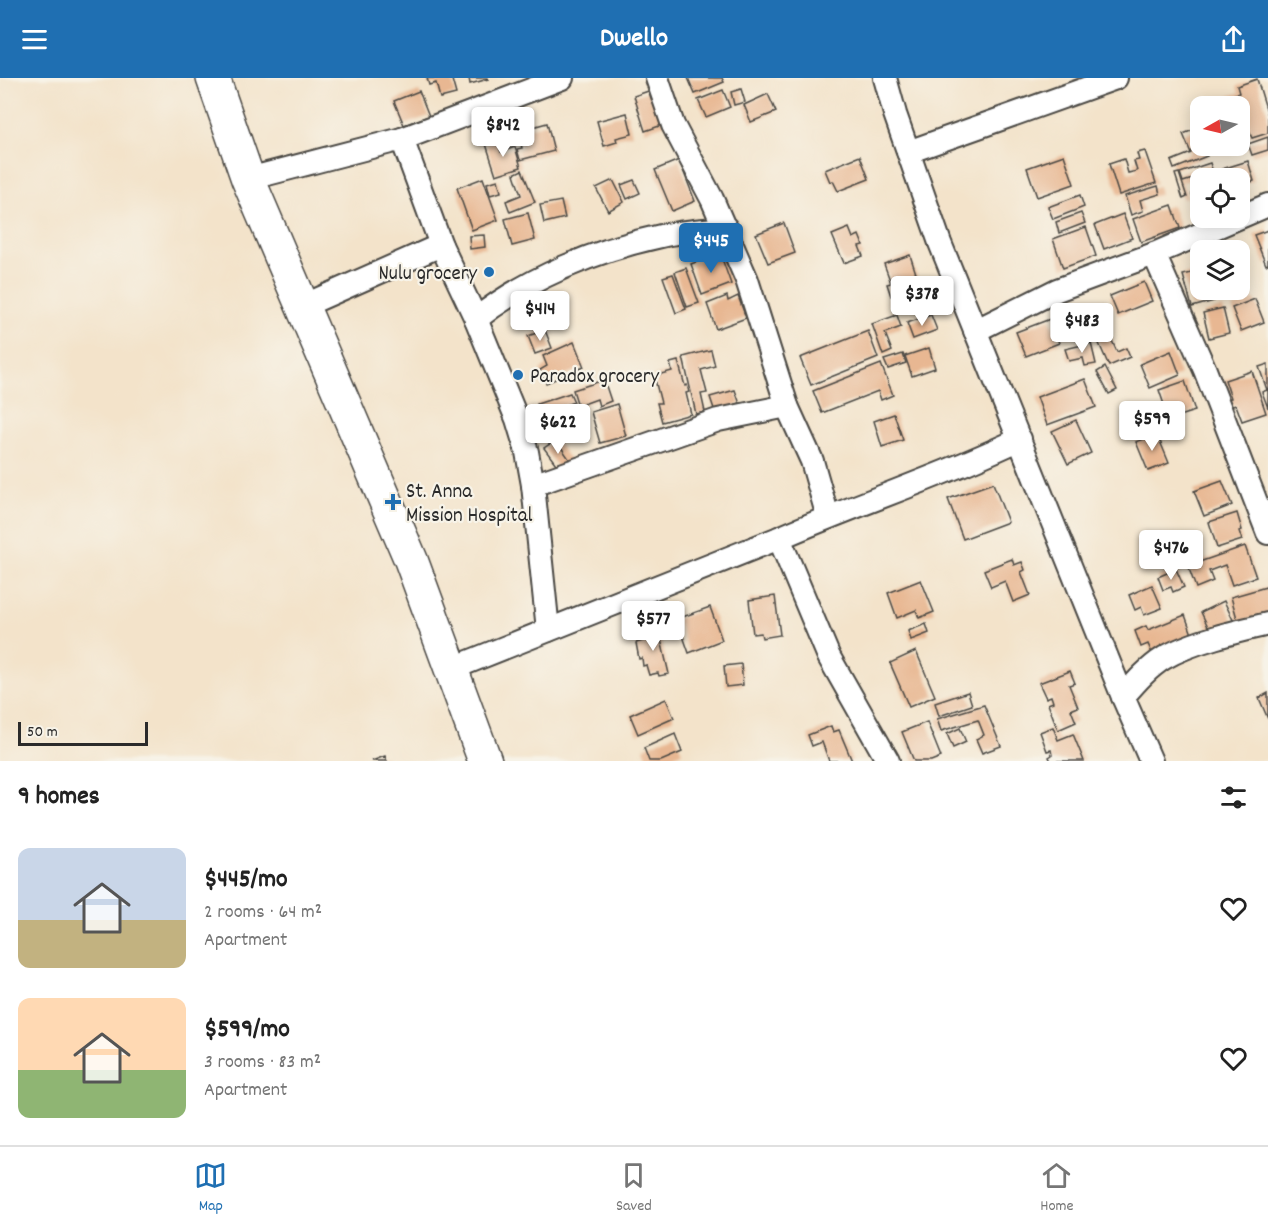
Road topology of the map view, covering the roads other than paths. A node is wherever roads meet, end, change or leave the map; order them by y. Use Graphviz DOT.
graph roads {
  1 [pos="213,78"];
  2 [pos="562,78"];
  3 [pos="657,78"];
  4 [pos="885,78"];
  5 [pos="1116,78"];
  6 [pos="402,139"];
  7 [pos="908,152"];
  8 [pos="248,179"];
  9 [pos="1268,205"];
  10 [pos="726,228"];
  11 [pos="441,245"];
  12 [pos="1154,254"];
  13 [pos="303,306"];
  14 [pos="476,319"];
  15 [pos="975,332"];
  16 [pos="787,406"];
  17 [pos="1020,439"];
  18 [pos="533,485"];
  19 [pos="828,517"];
  20 [pos="1268,533"];
  21 [pos="779,538"];
  22 [pos="1268,624"];
  23 [pos="548,630"];
  24 [pos="451,669"];
  25 [pos="1123,697"];
  26 [pos="485,761"];
  27 [pos="888,761"];
  28 [pos="1151,761"];
  1 -- 8 [label="highway"];
  2 -- 6 [label="street"];
  3 -- 10 [label="street"];
  4 -- 7 [label="street"];
  5 -- 7 [label="street"];
  6 -- 8 [label="street"];
  6 -- 11 [label="street"];
  7 -- 15 [label="street"];
  8 -- 13 [label="highway"];
  9 -- 12 [label="street"];
  10 -- 14 [label="street"];
  10 -- 16 [label="street"];
  11 -- 13 [label="street"];
  11 -- 14 [label="street"];
  12 -- 15 [label="street"];
  12 -- 20 [label="street"];
  13 -- 24 [label="highway"];
  14 -- 18 [label="street"];
  15 -- 17 [label="street"];
  16 -- 18 [label="street"];
  16 -- 19 [label="street"];
  17 -- 19 [label="street"];
  17 -- 25 [label="street"];
  18 -- 23 [label="street"];
  19 -- 21 [label="street"];
  21 -- 23 [label="street"];
  21 -- 27 [label="street"];
  22 -- 25 [label="street"];
  23 -- 24 [label="street"];
  24 -- 26 [label="highway"];
  25 -- 28 [label="street"];
}
